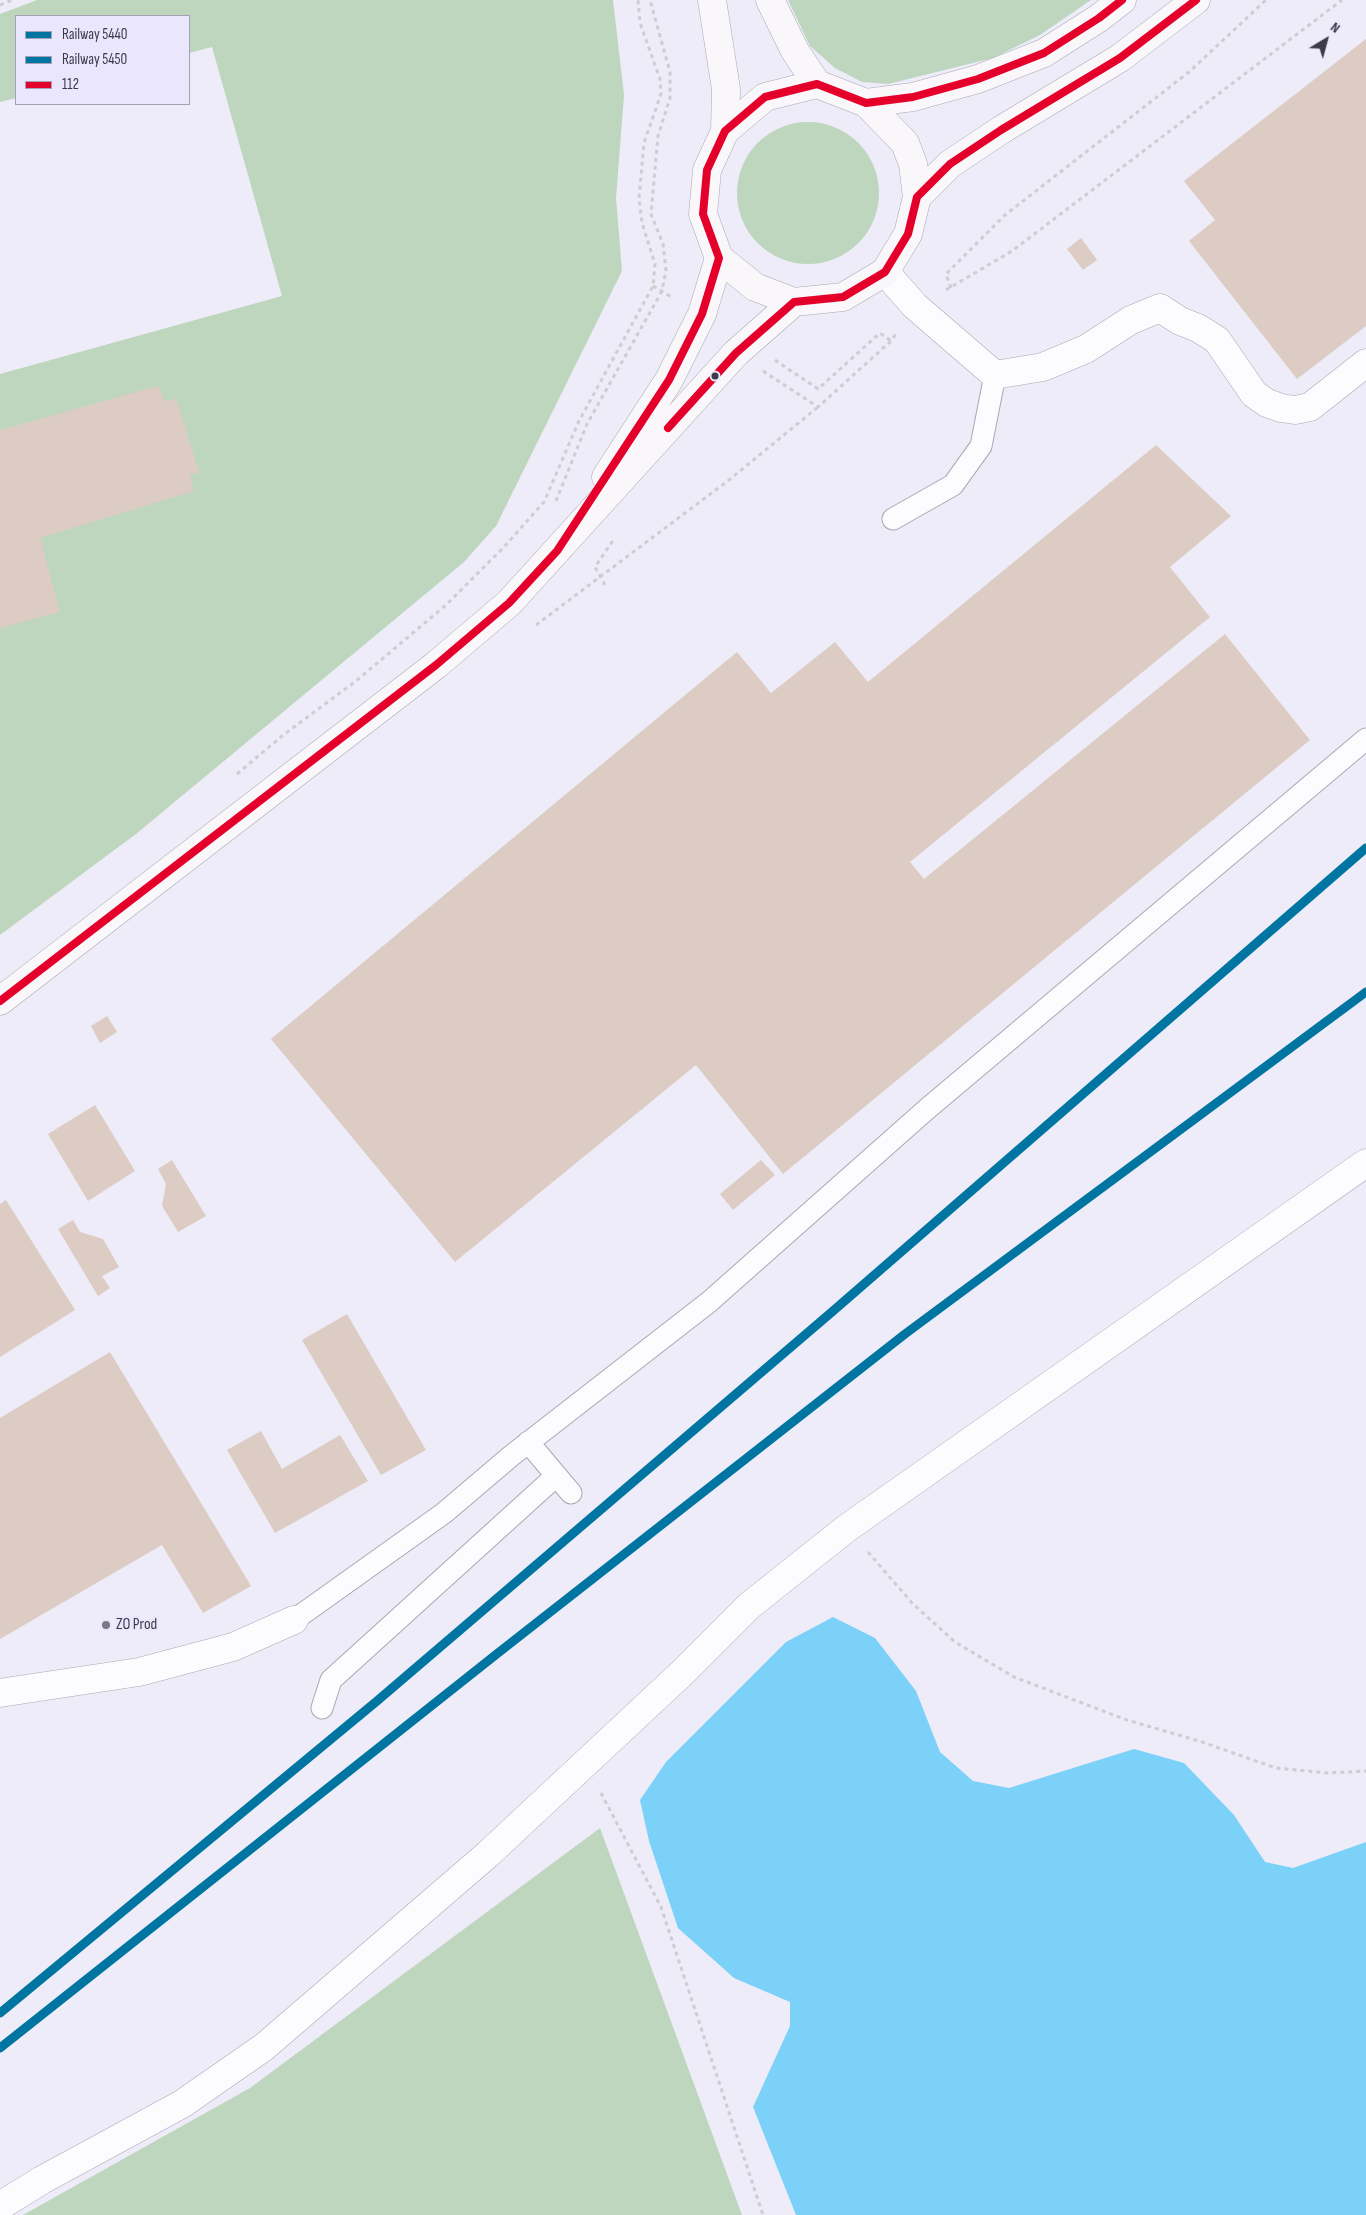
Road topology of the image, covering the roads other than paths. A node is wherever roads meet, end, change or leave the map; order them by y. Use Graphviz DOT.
graph roads {
  1 [pos="712,0"];
  2 [pos="770,0"];
  3 [pos="1122,0"];
  4 [pos="1196,0"];
  5 [pos="817,84"];
  6 [pos="866,103"];
  7 [pos="725,131"];
  8 [pos="918,197"];
  9 [pos="719,258"];
  10 [pos="885,272"];
  11 [pos="794,302"];
  12 [pos="1366,363"];
  13 [pos="995,375"];
  14 [pos="893,518"];
  15 [pos="557,551"];
  16 [pos="1366,739"];
  17 [pos="0,1001"];
  18 [pos="1366,1163"];
  19 [pos="528,1442"];
  20 [pos="556,1476"];
  21 [pos="571,1493"];
  22 [pos="294,1620"];
  23 [pos="0,1693"];
  24 [pos="322,1708"];
  25 [pos="0,2206"];
  1 -- 7 [label="main road"];
  2 -- 5 [label="main road"];
  3 -- 6 [label="main road"];
  4 -- 8 [label="main road"];
  5 -- 6 [label="main road"];
  5 -- 7 [label="main road"];
  6 -- 8 [label="main road"];
  7 -- 9 [label="main road"];
  8 -- 10 [label="main road"];
  9 -- 11 [label="main road"];
  9 -- 15 [label="main road"];
  10 -- 11 [label="main road"];
  10 -- 13 [label="street"];
  11 -- 15 [label="main road"];
  12 -- 13 [label="street"];
  13 -- 14 [label="lane"];
  15 -- 17 [label="main road"];
  16 -- 19 [label="lane"];
  18 -- 25 [label="street"];
  19 -- 20 [label="lane"];
  19 -- 22 [label="lane"];
  20 -- 21 [label="lane"];
  20 -- 24 [label="lane"];
  22 -- 23 [label="street"];
}
